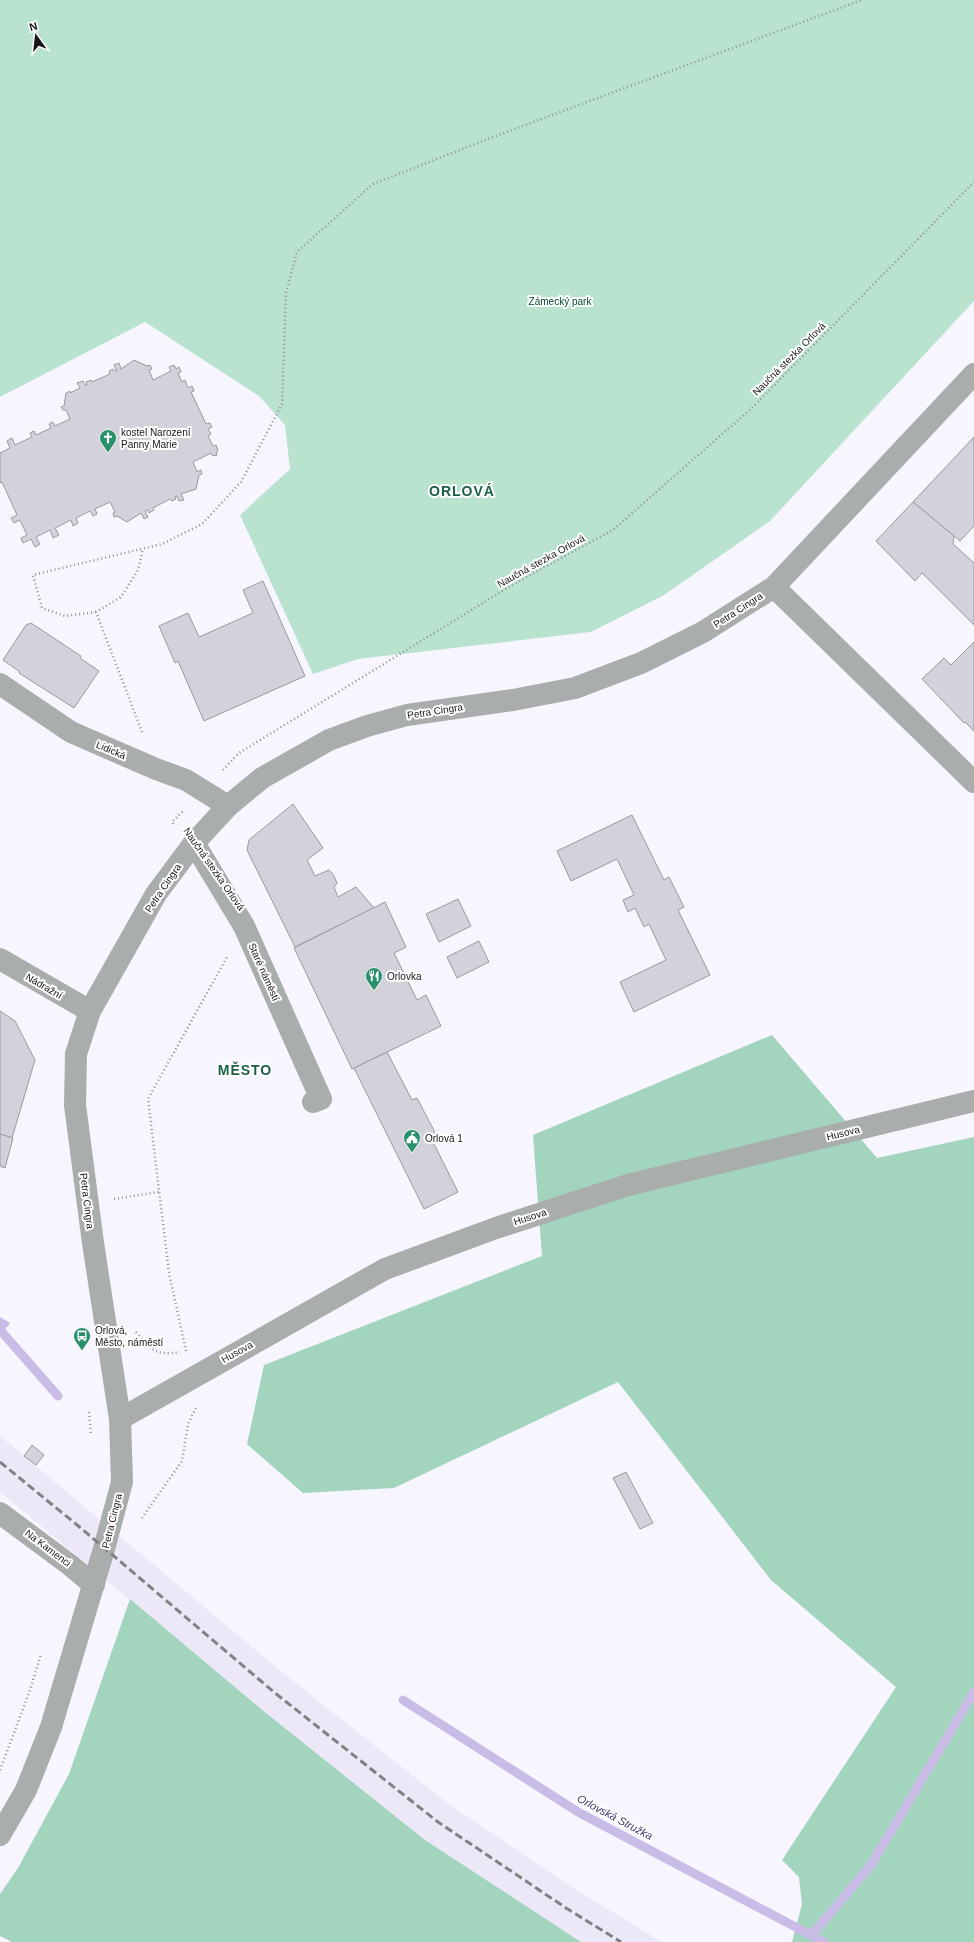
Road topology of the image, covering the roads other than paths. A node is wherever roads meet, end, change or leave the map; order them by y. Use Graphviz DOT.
graph roads {
  1 [pos="974,374"];
  2 [pos="774,587"];
  3 [pos="0,684"];
  4 [pos="974,782"];
  5 [pos="228,806"];
  6 [pos="194,843"];
  7 [pos="0,959"];
  8 [pos="90,1011"];
  9 [pos="974,1101"];
  10 [pos="313,1102"];
  11 [pos="120,1419"];
  12 [pos="0,1513"];
  13 [pos="94,1585"];
  14 [pos="0,1834"];
  1 -- 2 [label="street, Petra Cingra"];
  2 -- 4 [label="street"];
  2 -- 5 [label="street, Petra Cingra"];
  3 -- 5 [label="street, Lidická"];
  5 -- 6 [label="street, Petra Cingra"];
  6 -- 8 [label="street, Petra Cingra"];
  6 -- 10 [label="street, Staré náměstí"];
  7 -- 8 [label="street, Nádražní"];
  8 -- 11 [label="street, Petra Cingra"];
  9 -- 11 [label="street, Husova"];
  11 -- 13 [label="street, Petra Cingra"];
  12 -- 13 [label="street, Na Kamenci"];
  13 -- 14 [label="street, Petra Cingra"];
}
